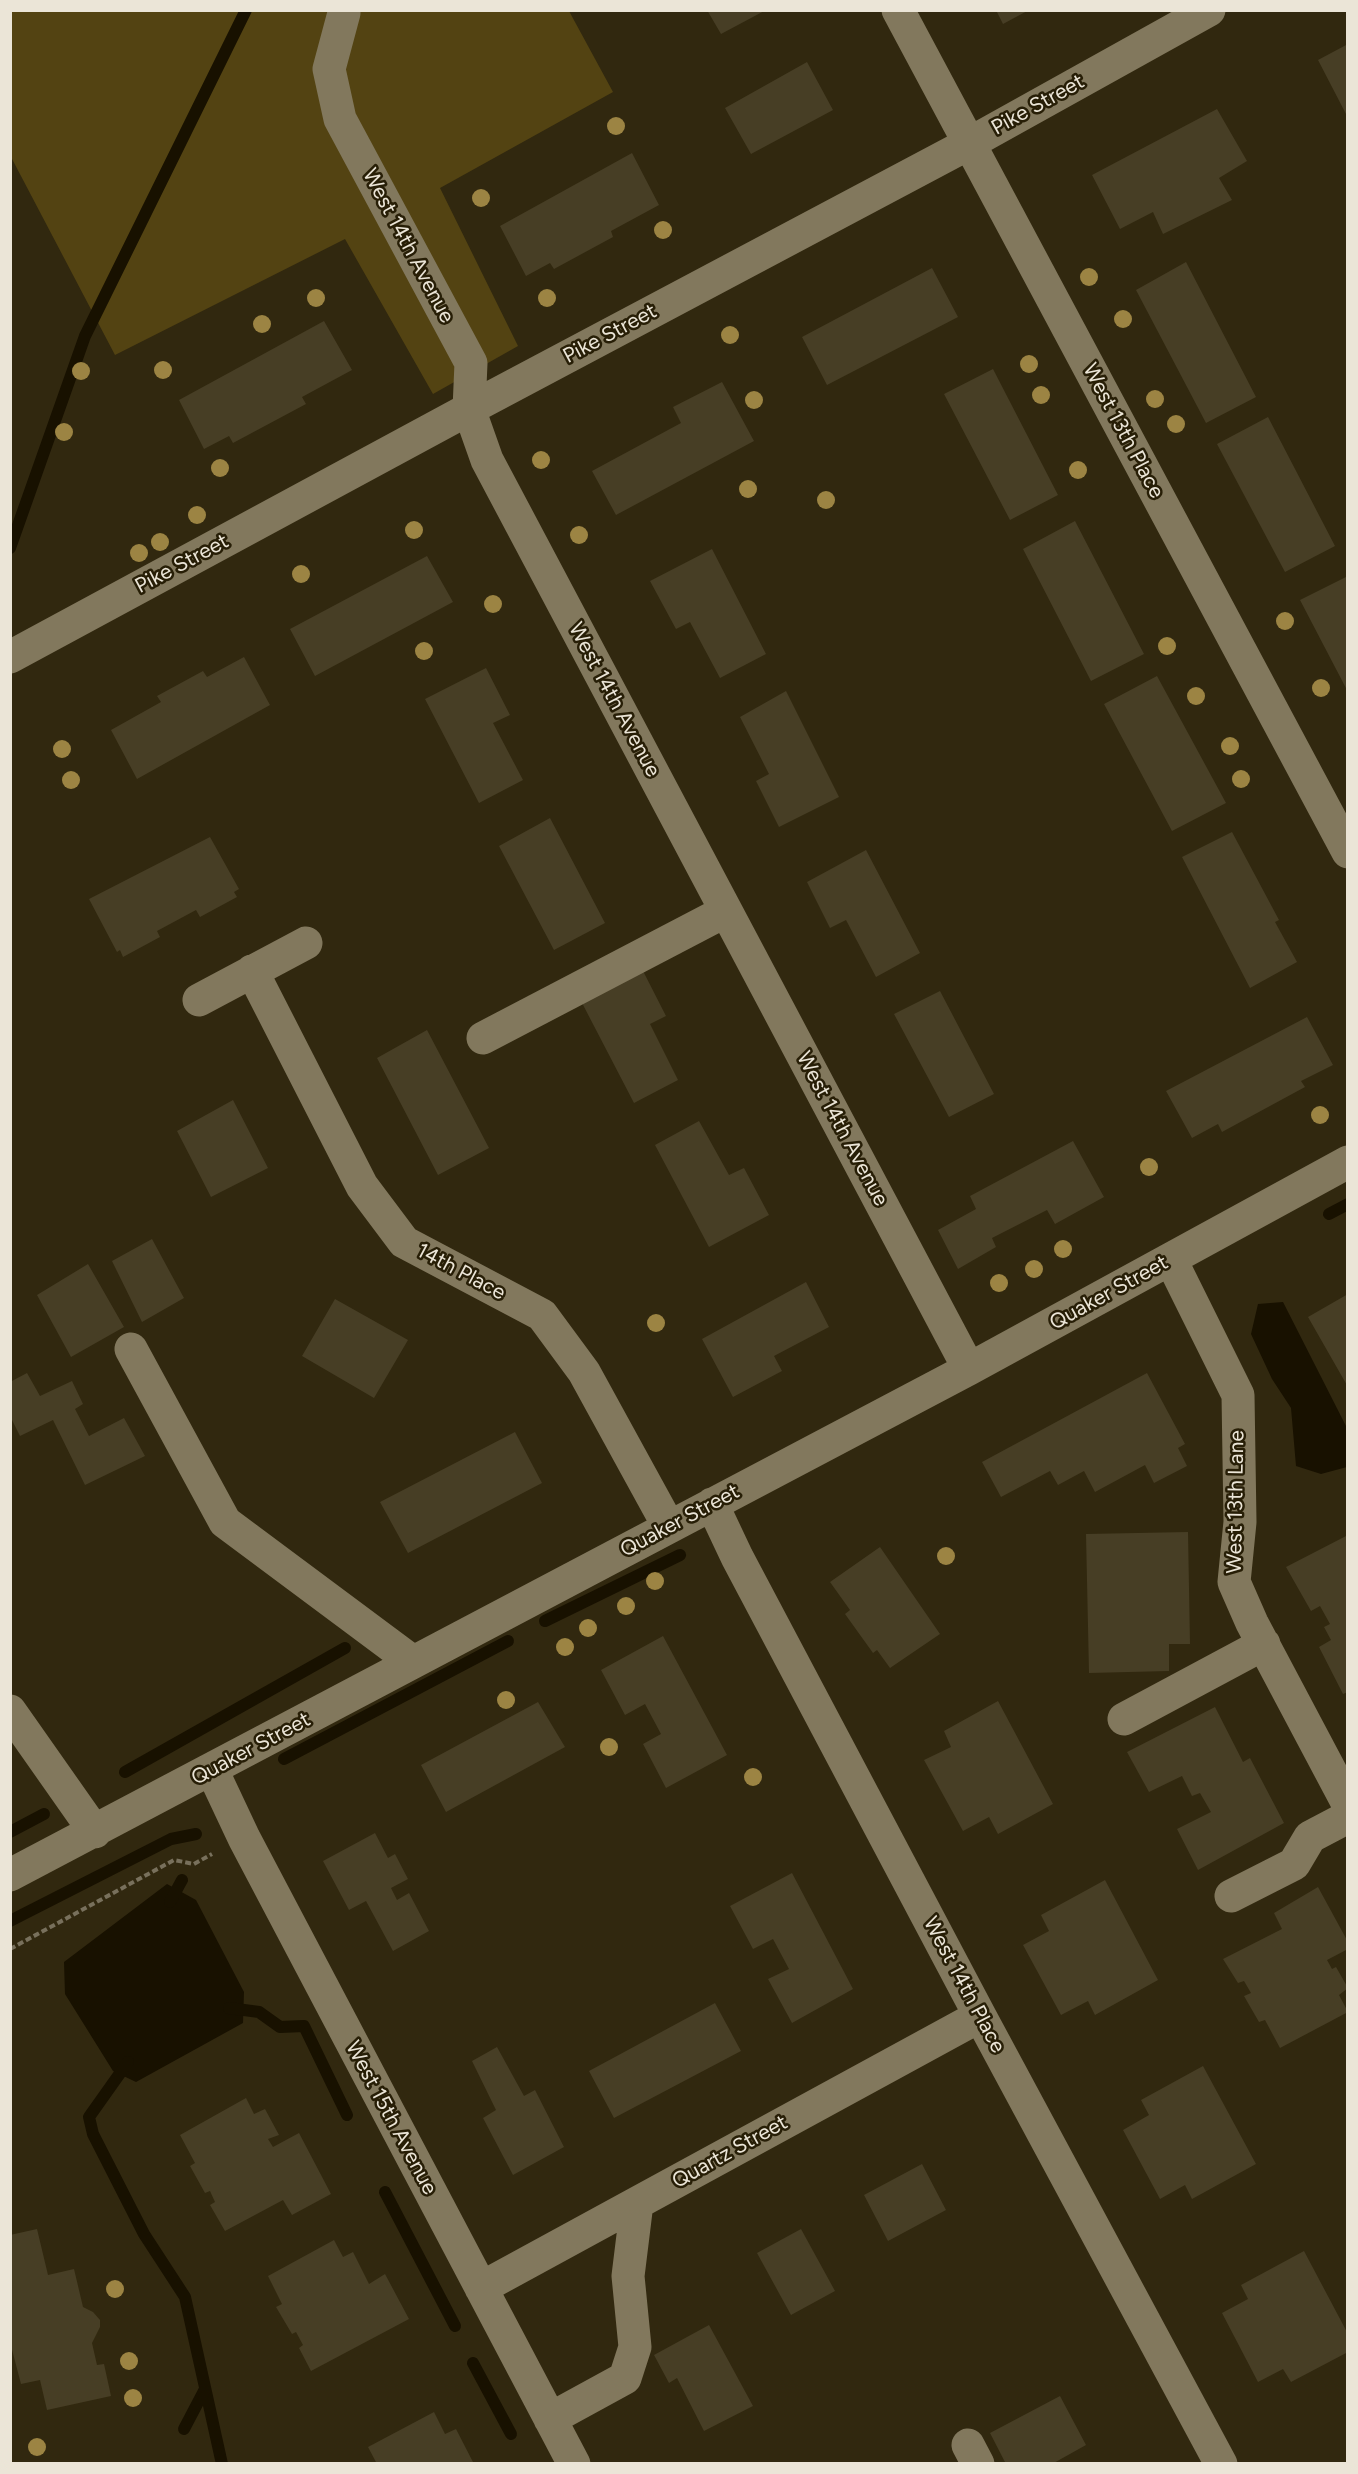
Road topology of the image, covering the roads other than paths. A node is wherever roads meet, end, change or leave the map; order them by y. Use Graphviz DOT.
graph roads {
  1 [pos="898,10"];
  2 [pos="1209,10"];
  3 [pos="344,13"];
  4 [pos="970,143"];
  5 [pos="469,409"];
  6 [pos="10,657"];
  7 [pos="1347,852"];
  8 [pos="726,911"];
  9 [pos="306,943"];
  10 [pos="252,971"];
  11 [pos="199,1000"];
  12 [pos="483,1038"];
  13 [pos="1347,1162"];
  14 [pos="1171,1260"];
  15 [pos="131,1349"];
  16 [pos="969,1369"];
  17 [pos="712,1504"];
  18 [pos="669,1527"];
  19 [pos="1264,1644"];
  20 [pos="413,1662"];
  21 [pos="10,1711"];
  22 [pos="1124,1719"];
  23 [pos="1336,1751"];
  24 [pos="212,1770"];
  25 [pos="1347,1804"];
  26 [pos="1347,1817"];
  27 [pos="95,1832"];
  28 [pos="10,1875"];
  29 [pos="1231,1896"];
  30 [pos="980,2016"];
  31 [pos="637,2203"];
  32 [pos="481,2288"];
  33 [pos="550,2419"];
  34 [pos="574,2463"];
  35 [pos="1221,2463"];
  1 -- 4 [label="street, West 13th Place"];
  2 -- 4 [label="street, Pike Street"];
  3 -- 5 [label="street, West 14th Avenue"];
  4 -- 5 [label="street, Pike Street"];
  4 -- 7 [label="street, West 13th Place"];
  5 -- 6 [label="street, Pike Street"];
  5 -- 8 [label="street, West 14th Avenue"];
  8 -- 12 [label="street"];
  8 -- 16 [label="street, West 14th Avenue"];
  9 -- 10 [label="street"];
  10 -- 11 [label="street"];
  10 -- 18 [label="street, 14th Place"];
  13 -- 14 [label="street, Quaker Street"];
  14 -- 16 [label="street, Quaker Street"];
  14 -- 19 [label="street, West 13th Lane"];
  15 -- 20 [label="street"];
  16 -- 17 [label="street, Quaker Street"];
  17 -- 18 [label="street, Quaker Street"];
  17 -- 30 [label="street, West 14th Place"];
  18 -- 20 [label="street, Quaker Street"];
  19 -- 22 [label="street"];
  19 -- 23 [label="street, West 13th Lane"];
  20 -- 24 [label="street, Quaker Street"];
  21 -- 27 [label="street"];
  23 -- 25 [label="street, West 13th Lane"];
  24 -- 27 [label="street, Quaker Street"];
  24 -- 32 [label="street, West 15th Avenue"];
  26 -- 29 [label="street"];
  27 -- 28 [label="street, Quaker Street"];
  30 -- 31 [label="street, Quartz Street"];
  30 -- 35 [label="street, West 14th Place"];
  31 -- 32 [label="street, Quartz Street"];
  31 -- 33 [label="street"];
  32 -- 33 [label="street, West 15th Avenue"];
  33 -- 34 [label="street, West 15th Avenue"];
}
